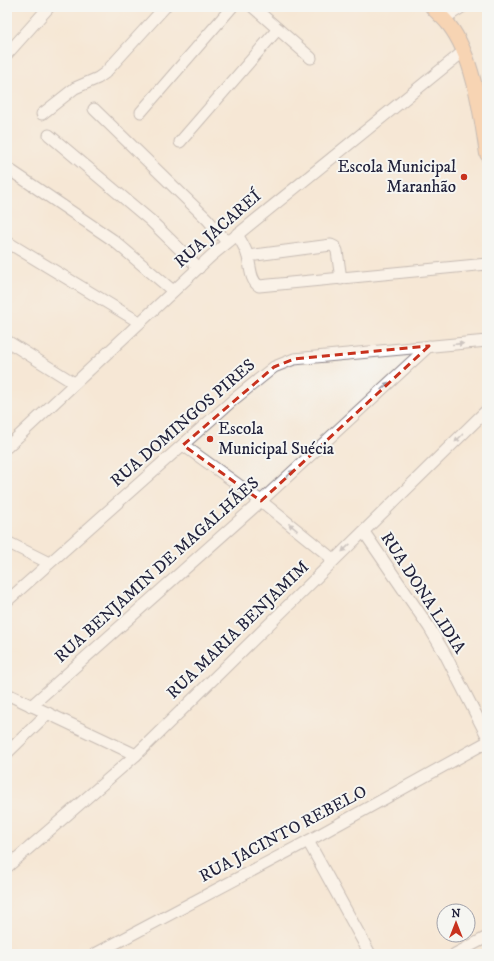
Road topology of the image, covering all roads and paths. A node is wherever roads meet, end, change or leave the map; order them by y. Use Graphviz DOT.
graph roads {
  1 [pos="49,7"];
  2 [pos="165,7"];
  3 [pos="232,7"];
  4 [pos="253,7"];
  5 [pos="432,7"];
  6 [pos="462,7"];
  7 [pos="443,19"];
  8 [pos="278,29"];
  9 [pos="464,51"];
  10 [pos="7,54"];
  11 [pos="311,58"];
  12 [pos="94,108"];
  13 [pos="141,112"];
  14 [pos="42,114"];
  15 [pos="49,135"];
  16 [pos="180,142"];
  17 [pos="487,154"];
  18 [pos="7,168"];
  19 [pos="236,234"];
  20 [pos="7,242"];
  21 [pos="227,242"];
  22 [pos="248,256"];
  23 [pos="487,264"];
  24 [pos="199,268"];
  25 [pos="341,279"];
  26 [pos="173,291"];
  27 [pos="139,322"];
  28 [pos="7,341"];
  29 [pos="487,341"];
  30 [pos="429,346"];
  31 [pos="74,383"];
  32 [pos="487,410"];
  33 [pos="183,445"];
  34 [pos="7,447"];
  35 [pos="261,501"];
  36 [pos="364,532"];
  37 [pos="7,542"];
  38 [pos="334,560"];
  39 [pos="49,563"];
  40 [pos="7,601"];
  41 [pos="7,694"];
  42 [pos="31,706"];
  43 [pos="48,713"];
  44 [pos="487,736"];
  45 [pos="487,742"];
  46 [pos="7,753"];
  47 [pos="136,755"];
  48 [pos="308,841"];
  49 [pos="7,867"];
  50 [pos="487,937"];
  51 [pos="95,954"];
  52 [pos="370,954"];
  53 [pos="455,954"];
  1 -- 10 [label="street"];
  2 -- 14 [label="street"];
  3 -- 13 [label="street"];
  4 -- 8 [label="street"];
  5 -- 7 [label="main road"];
  6 -- 7 [label="street"];
  7 -- 9 [label="main road"];
  8 -- 11 [label="street"];
  8 -- 16 [label="street"];
  9 -- 17 [label="main road"];
  9 -- 19 [label="street, RUA JACAREÍ"];
  12 -- 21 [label="street"];
  15 -- 24 [label="street"];
  18 -- 26 [label="street"];
  19 -- 21 [label="street, RUA JACAREÍ"];
  19 -- 22 [label="street"];
  20 -- 27 [label="street"];
  21 -- 24 [label="street, RUA JACAREÍ"];
  22 -- 25 [label="street"];
  22 -- 25 [label="street"];
  23 -- 25 [label="street"];
  24 -- 26 [label="street, RUA JACAREÍ"];
  26 -- 27 [label="street, RUA JACAREÍ"];
  27 -- 31 [label="street, RUA JACAREÍ"];
  28 -- 31 [label="street"];
  30 -- 29 [label="street, RUA DOMINGOS PIRES, one-way"];
  30 -- 33 [label="street, RUA DOMINGOS PIRES"];
  35 -- 30 [label="street, RUA BENJAMIN DE MAGALHÃES, one-way"];
  31 -- 34 [label="street, RUA JACAREÍ"];
  32 -- 36 [label="street, RUA MARIA BENJAMIM, one-way"];
  33 -- 35 [label="street"];
  33 -- 39 [label="street, RUA DOMINGOS PIRES"];
  38 -- 35 [label="street, one-way"];
  35 -- 42 [label="street, RUA BENJAMIN DE MAGALHÃES"];
  36 -- 38 [label="street, RUA MARIA BENJAMIM, one-way"];
  36 -- 44 [label="street, RUA DONA LIDIA"];
  37 -- 39 [label="street"];
  38 -- 47 [label="street, RUA MARIA BENJAMIM"];
  39 -- 40 [label="street, RUA DOMINGOS PIRES"];
  41 -- 42 [label="street"];
  42 -- 43 [label="street"];
  43 -- 46 [label="street"];
  43 -- 47 [label="street"];
  45 -- 48 [label="street, RUA JACINTO REBELO"];
  47 -- 49 [label="street, RUA MARIA BENJAMIM"];
  48 -- 51 [label="street, RUA JACINTO REBELO"];
  48 -- 52 [label="street"];
  50 -- 53 [label="street"];
}
